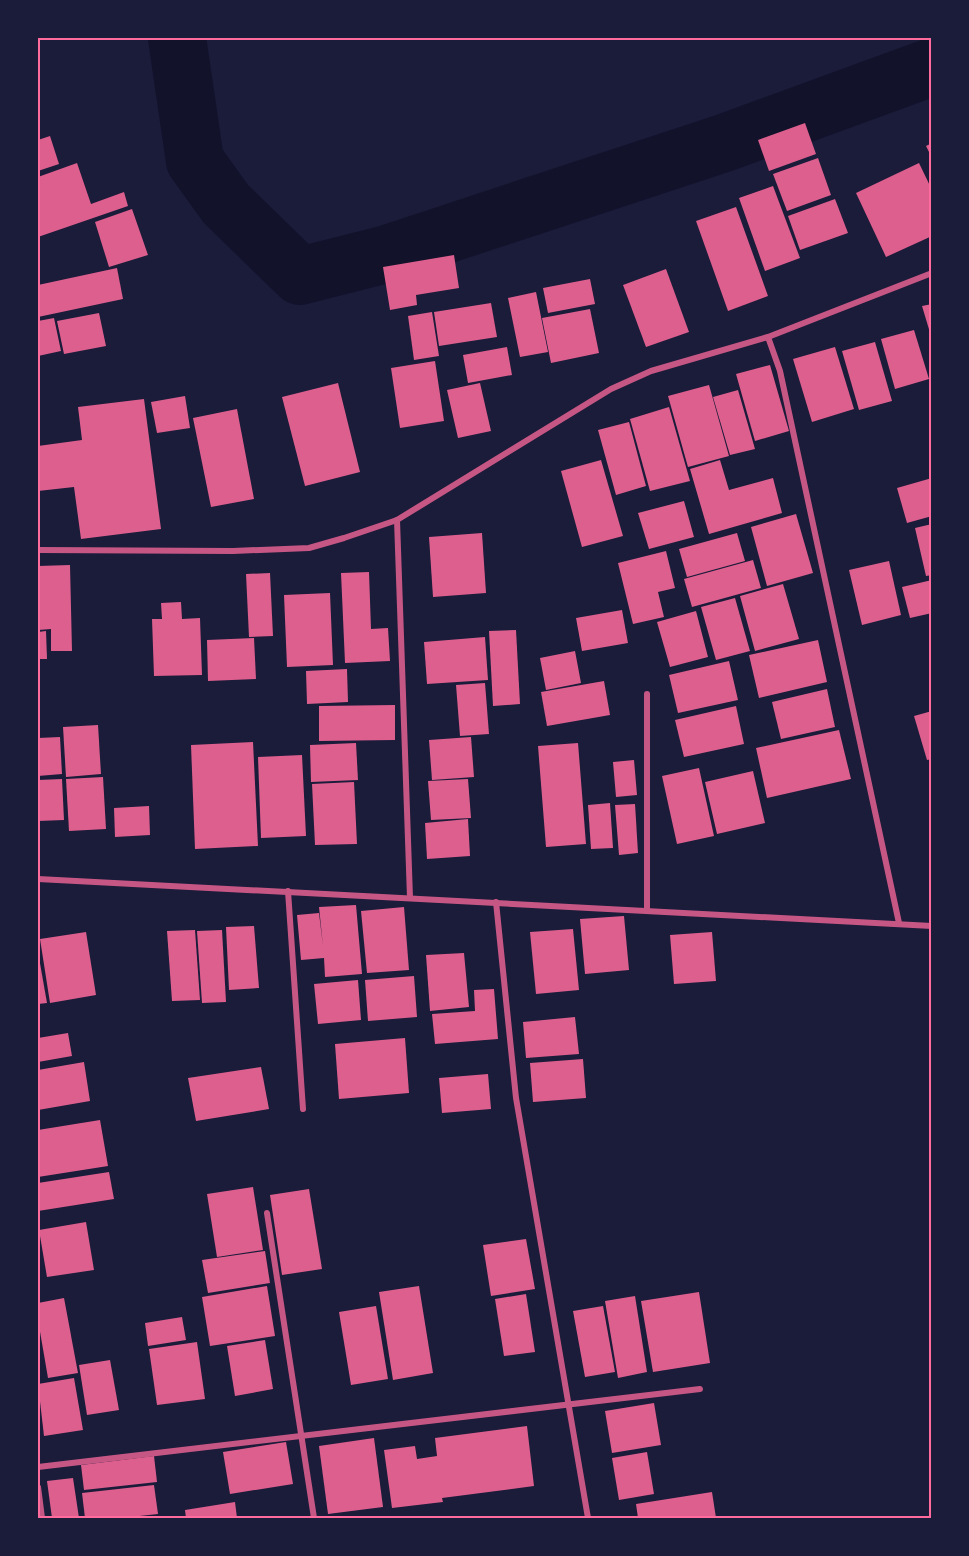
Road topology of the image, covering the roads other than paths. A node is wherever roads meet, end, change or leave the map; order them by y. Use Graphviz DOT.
graph roads {
  1 [pos="932,273"];
  2 [pos="768,337"];
  3 [pos="397,520"];
  4 [pos="38,550"];
  5 [pos="646,694"];
  6 [pos="38,879"];
  7 [pos="288,891"];
  8 [pos="410,898"];
  9 [pos="496,902"];
  10 [pos="647,910"];
  11 [pos="899,923"];
  12 [pos="932,926"];
  13 [pos="303,1109"];
  14 [pos="267,1213"];
  15 [pos="700,1389"];
  16 [pos="569,1405"];
  17 [pos="300,1436"];
  18 [pos="38,1467"];
  19 [pos="38,1487"];
  20 [pos="42,1518"];
  21 [pos="314,1518"];
  22 [pos="588,1518"];
  1 -- 2 [label="street"];
  2 -- 3 [label="street"];
  2 -- 11 [label="street"];
  3 -- 4 [label="street"];
  3 -- 8 [label="street"];
  5 -- 10 [label="street"];
  6 -- 7 [label="street"];
  7 -- 8 [label="street"];
  7 -- 13 [label="street"];
  8 -- 9 [label="street"];
  9 -- 10 [label="street"];
  9 -- 16 [label="street"];
  10 -- 11 [label="street"];
  11 -- 12 [label="street"];
  14 -- 17 [label="street"];
  15 -- 16 [label="street"];
  16 -- 17 [label="street"];
  16 -- 22 [label="street"];
  17 -- 18 [label="street"];
  17 -- 21 [label="street"];
  19 -- 20 [label="street"];
}
